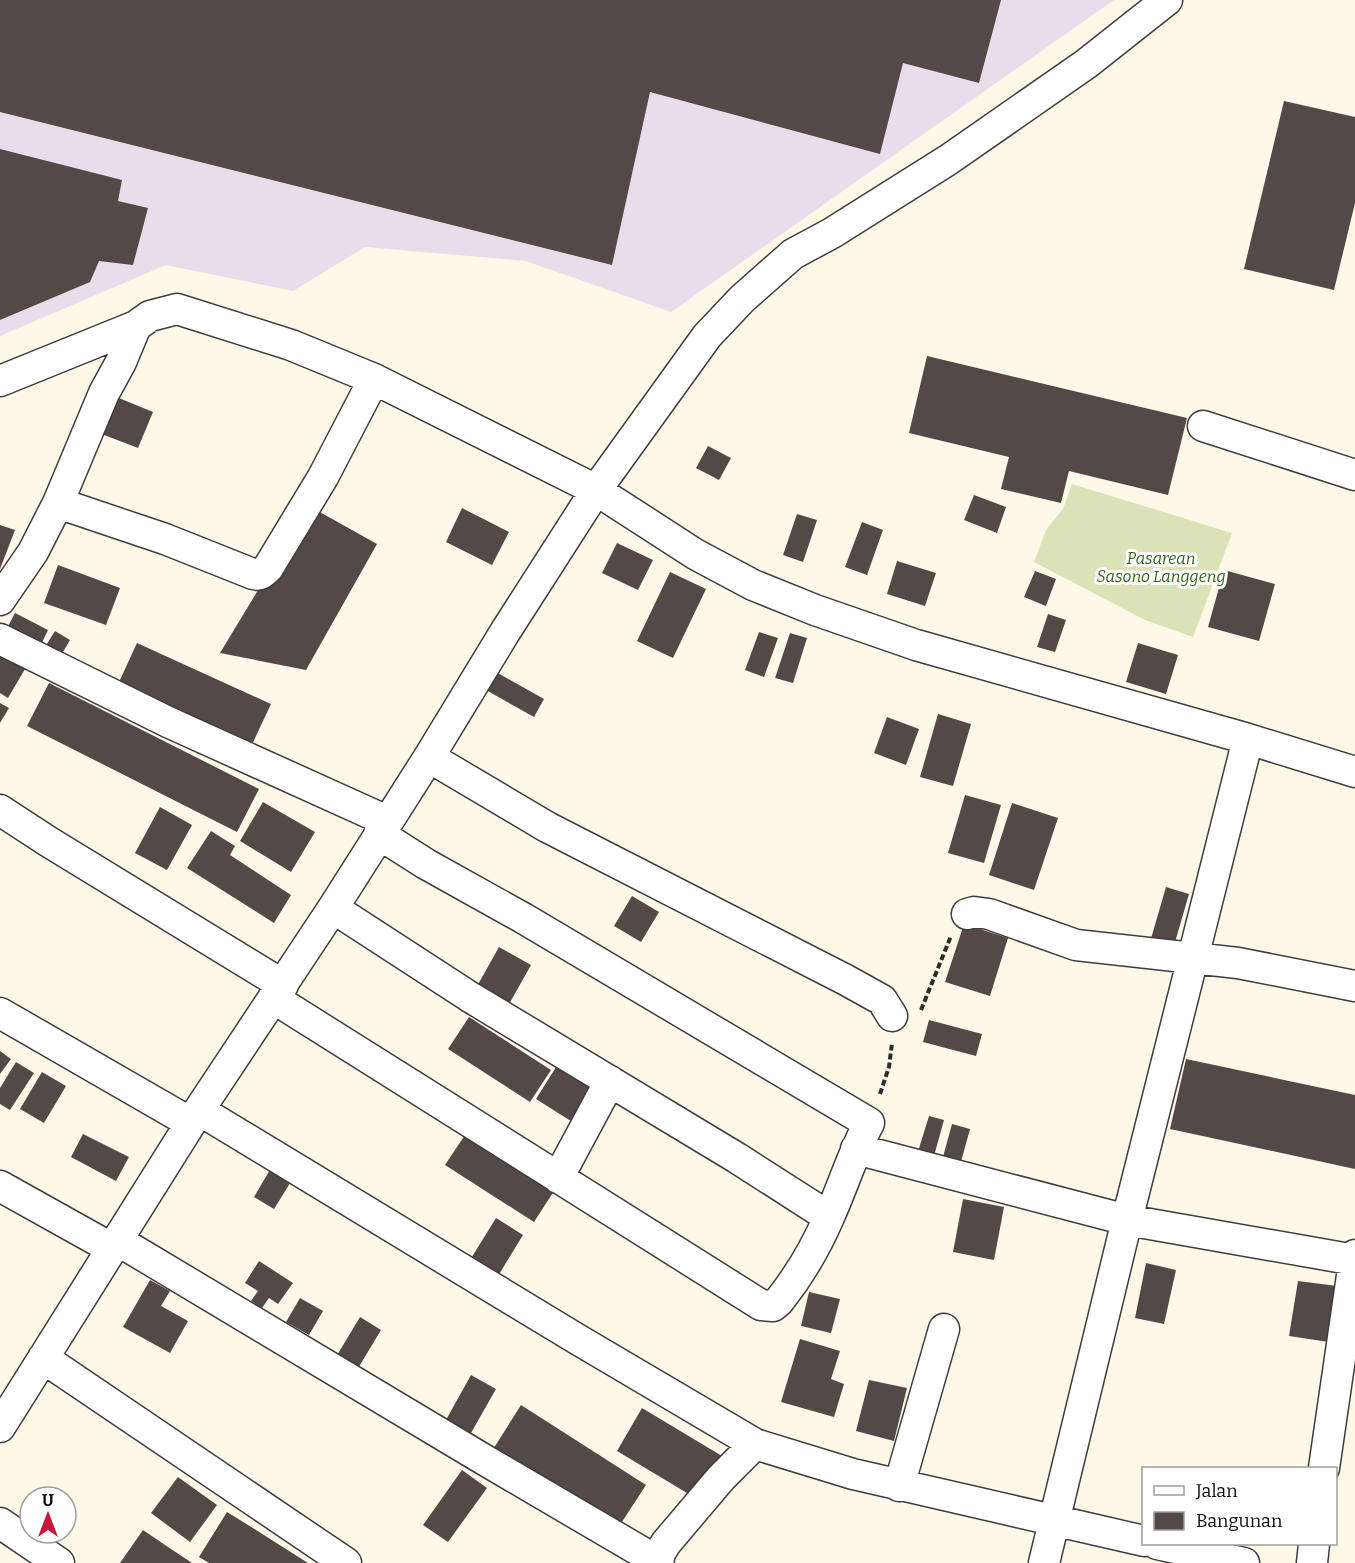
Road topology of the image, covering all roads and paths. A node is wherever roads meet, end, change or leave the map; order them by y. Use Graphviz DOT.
graph roads {
  1 [pos="1167,0"];
  2 [pos="136,326"];
  3 [pos="374,379"];
  4 [pos="0,381"];
  5 [pos="1203,426"];
  6 [pos="1355,475"];
  7 [pos="596,490"];
  8 [pos="58,503"];
  9 [pos="0,600"];
  10 [pos="0,639"];
  11 [pos="1248,739"];
  12 [pos="429,757"];
  13 [pos="1355,772"];
  14 [pos="0,810"];
  15 [pos="383,828"];
  16 [pos="333,908"];
  17 [pos="967,914"];
  18 [pos="1192,957"];
  19 [pos="1355,986"];
  20 [pos="278,992"];
  21 [pos="0,1013"];
  22 [pos="892,1016"];
  23 [pos="610,1081"];
  24 [pos="195,1117"];
  25 [pos="862,1136"];
  26 [pos="558,1178"];
  27 [pos="0,1186"];
  28 [pos="829,1217"];
  29 [pos="1127,1220"];
  30 [pos="114,1244"];
  31 [pos="1354,1258"];
  32 [pos="944,1329"];
  33 [pos="44,1358"];
  34 [pos="11,1385"];
  35 [pos="0,1427"];
  36 [pos="755,1444"];
  37 [pos="1324,1467"];
  38 [pos="899,1486"];
  39 [pos="1055,1521"];
  40 [pos="0,1523"];
  41 [pos="1142,1540"];
  42 [pos="1162,1545"];
  43 [pos="1314,1545"];
  44 [pos="657,1562"];
  45 [pos="59,1563"];
  46 [pos="346,1563"];
  47 [pos="1044,1563"];
  48 [pos="1244,1563"];
  49 [pos="1312,1563"];
  1 -- 7 [label="street"];
  2 -- 3 [label="street"];
  2 -- 4 [label="street"];
  2 -- 8 [label="street"];
  3 -- 7 [label="street"];
  3 -- 8 [label="street"];
  5 -- 6 [label="street"];
  7 -- 11 [label="street"];
  7 -- 12 [label="street"];
  8 -- 9 [label="street"];
  10 -- 15 [label="street"];
  11 -- 13 [label="street"];
  11 -- 18 [label="street"];
  12 -- 15 [label="street"];
  12 -- 22 [label="street"];
  14 -- 20 [label="street"];
  15 -- 16 [label="street"];
  15 -- 25 [label="street"];
  16 -- 20 [label="street"];
  16 -- 23 [label="street"];
  17 -- 18 [label="street"];
  17 -- 22 [label="path"];
  18 -- 19 [label="street"];
  18 -- 29 [label="street"];
  20 -- 24 [label="street"];
  20 -- 26 [label="street"];
  21 -- 24 [label="street"];
  22 -- 25 [label="path"];
  23 -- 26 [label="street"];
  23 -- 28 [label="street"];
  24 -- 30 [label="street"];
  24 -- 36 [label="street"];
  25 -- 28 [label="street"];
  25 -- 29 [label="street"];
  26 -- 28 [label="street"];
  27 -- 30 [label="street"];
  29 -- 31 [label="street"];
  29 -- 39 [label="street"];
  30 -- 33 [label="street"];
  30 -- 44 [label="street"];
  31 -- 37 [label="street"];
  32 -- 38 [label="street"];
  33 -- 34 [label="street"];
  33 -- 46 [label="street"];
  34 -- 35 [label="street"];
  36 -- 38 [label="street"];
  36 -- 44 [label="street"];
  38 -- 39 [label="street"];
  39 -- 41 [label="street"];
  39 -- 47 [label="street"];
  40 -- 45 [label="street"];
  42 -- 48 [label="street"];
  43 -- 49 [label="street"];
}
